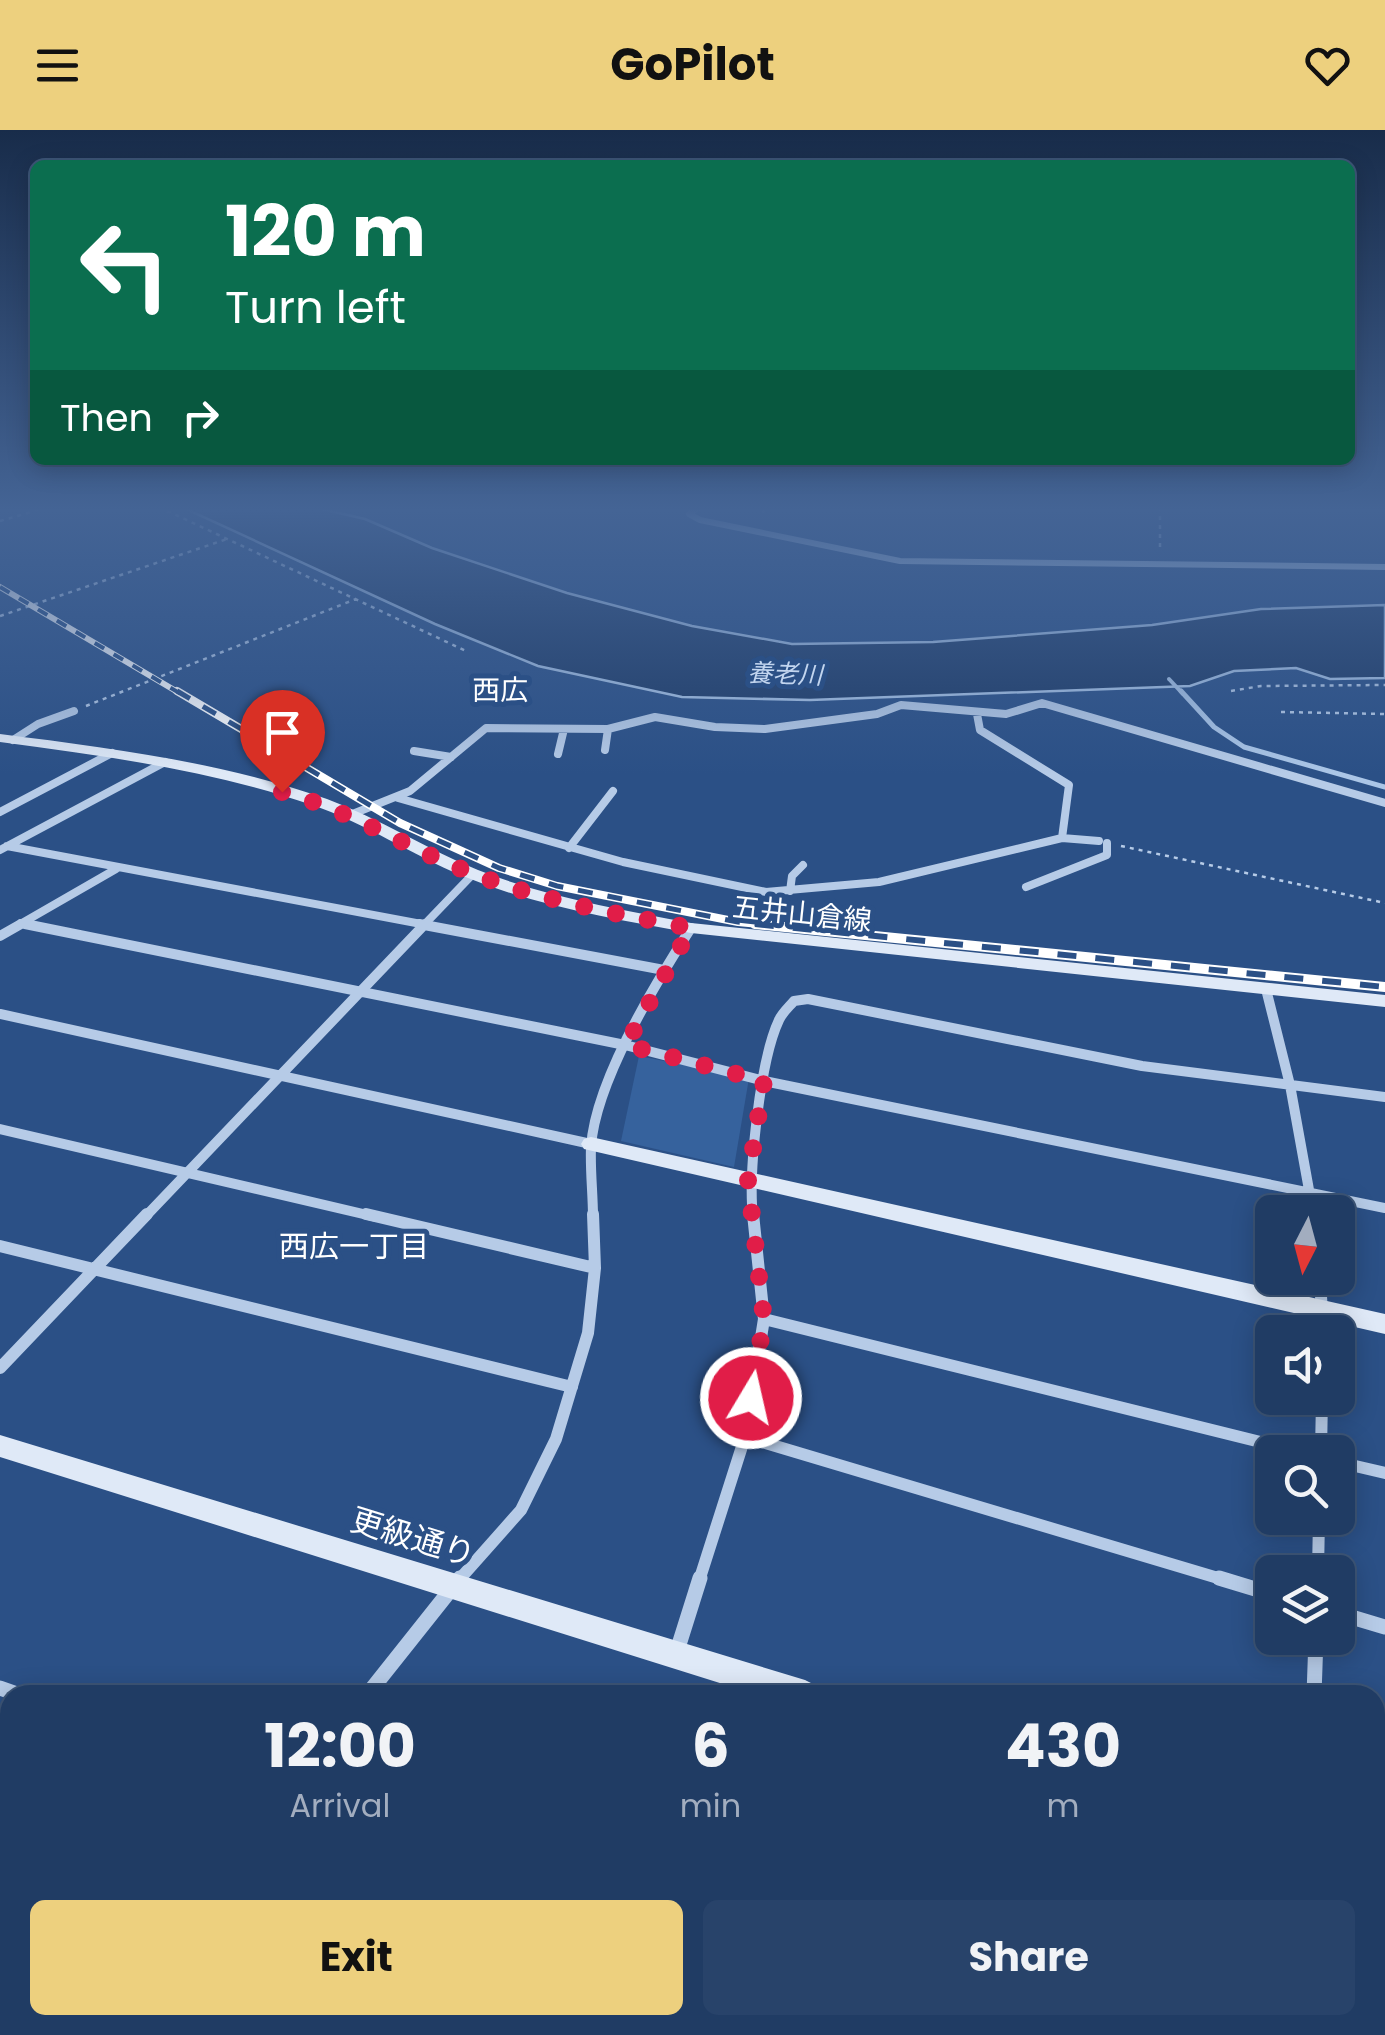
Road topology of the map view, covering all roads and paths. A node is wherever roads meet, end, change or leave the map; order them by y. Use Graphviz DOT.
graph roads {
  1 [pos="60,596"];
  2 [pos="349,596"];
  3 [pos="356,599"];
  4 [pos="0,616"];
  5 [pos="466,651"];
  6 [pos="1385,685"];
  7 [pos="1230,691"];
  8 [pos="74,711"];
  9 [pos="1281,712"];
  10 [pos="976,714"];
  11 [pos="1385,714"];
  12 [pos="564,729"];
  13 [pos="608,729"];
  14 [pos="7,739"];
  15 [pos="604,750"];
  16 [pos="414,751"];
  17 [pos="112,753"];
  18 [pos="558,754"];
  19 [pos="451,758"];
  20 [pos="165,762"];
  21 [pos="613,791"];
  22 [pos="398,798"];
  23 [pos="1385,802"];
  24 [pos="0,812"];
  25 [pos="350,815"];
  26 [pos="1062,838"];
  27 [pos="1103,842"];
  28 [pos="4,848"];
  29 [pos="570,848"];
  30 [pos="803,865"];
  31 [pos="117,869"];
  32 [pos="473,874"];
  33 [pos="1026,887"];
  34 [pos="790,891"];
  35 [pos="1385,903"];
  36 [pos="22,923"];
  37 [pos="426,926"];
  38 [pos="691,928"];
  39 [pos="0,936"];
  40 [pos="664,970"];
  41 [pos="1266,989"];
  42 [pos="359,992"];
  43 [pos="1385,1001"];
  44 [pos="0,1014"];
  45 [pos="626,1045"];
  46 [pos="276,1075"];
  47 [pos="764,1081"];
  48 [pos="1290,1086"];
  49 [pos="1385,1097"];
  50 [pos="0,1129"];
  51 [pos="591,1144"];
  52 [pos="185,1172"];
  53 [pos="748,1180"];
  54 [pos="1311,1193"];
  55 [pos="1385,1208"];
  56 [pos="0,1246"];
  57 [pos="595,1268"];
  58 [pos="94,1269"];
  59 [pos="1299,1315"];
  60 [pos="764,1320"];
  61 [pos="1355,1323"];
  62 [pos="1385,1324"];
  63 [pos="0,1368"];
  64 [pos="572,1387"];
  65 [pos="745,1437"];
  66 [pos="1255,1441"];
  67 [pos="0,1446"];
  68 [pos="1355,1466"];
  69 [pos="1385,1473"];
  70 [pos="451,1589"];
  71 [pos="1255,1589"];
  72 [pos="1355,1618"];
  73 [pos="1385,1626"];
  74 [pos="1315,1655"];
  75 [pos="676,1657"];
  76 [pos="375,1685"];
  77 [pos="771,1685"];
  78 [pos="1314,1685"];
  1 -- 4 [label="path"];
  2 -- 3 [label="path"];
  3 -- 5 [label="path"];
  3 -- 8 [label="path"];
  6 -- 7 [label="path"];
  8 -- 14 [label="street"];
  9 -- 11 [label="path"];
  10 -- 13 [label="street"];
  10 -- 23 [label="street"];
  10 -- 26 [label="street"];
  12 -- 13 [label="street"];
  12 -- 18 [label="street"];
  12 -- 19 [label="street"];
  13 -- 15 [label="street"];
  14 -- 17 [label="main road, 五井山倉線"];
  16 -- 19 [label="street"];
  17 -- 20 [label="main road, 五井山倉線"];
  17 -- 24 [label="street"];
  19 -- 22 [label="street"];
  20 -- 25 [label="main road, 五井山倉線"];
  20 -- 28 [label="street"];
  21 -- 29 [label="street"];
  22 -- 25 [label="street"];
  22 -- 29 [label="street"];
  25 -- 32 [label="main road, 五井山倉線"];
  26 -- 27 [label="street"];
  26 -- 34 [label="street"];
  27 -- 33 [label="street"];
  27 -- 35 [label="path"];
  28 -- 31 [label="street"];
  29 -- 34 [label="street"];
  30 -- 34 [label="street"];
  31 -- 36 [label="street"];
  31 -- 37 [label="street"];
  32 -- 37 [label="street"];
  32 -- 38 [label="main road, 五井山倉線"];
  36 -- 39 [label="street"];
  36 -- 42 [label="street"];
  37 -- 40 [label="street"];
  37 -- 42 [label="street"];
  38 -- 40 [label="street"];
  38 -- 41 [label="main road, 五井山倉線"];
  40 -- 45 [label="street"];
  41 -- 43 [label="main road, 五井山倉線"];
  41 -- 48 [label="street"];
  42 -- 45 [label="street"];
  42 -- 46 [label="street"];
  44 -- 46 [label="street"];
  45 -- 47 [label="street"];
  45 -- 51 [label="street"];
  46 -- 51 [label="street"];
  46 -- 52 [label="street"];
  47 -- 48 [label="street"];
  47 -- 53 [label="street"];
  47 -- 54 [label="street"];
  48 -- 49 [label="street"];
  48 -- 54 [label="street"];
  50 -- 52 [label="street"];
  51 -- 53 [label="main road"];
  51 -- 57 [label="street"];
  52 -- 57 [label="street"];
  52 -- 58 [label="street"];
  53 -- 59 [label="main road"];
  53 -- 60 [label="street"];
  54 -- 55 [label="street"];
  56 -- 58 [label="street"];
  57 -- 64 [label="street"];
  58 -- 63 [label="street"];
  58 -- 64 [label="street"];
  60 -- 65 [label="street"];
  60 -- 66 [label="street"];
  61 -- 62 [label="main road"];
  64 -- 70 [label="street"];
  65 -- 71 [label="street"];
  65 -- 75 [label="street"];
  67 -- 70 [label="main road, 更級通り"];
  68 -- 69 [label="street"];
  70 -- 75 [label="main road, 更級通り"];
  70 -- 76 [label="street"];
  72 -- 73 [label="street"];
  74 -- 78 [label="street"];
  75 -- 77 [label="main road, 更級通り"];
}
